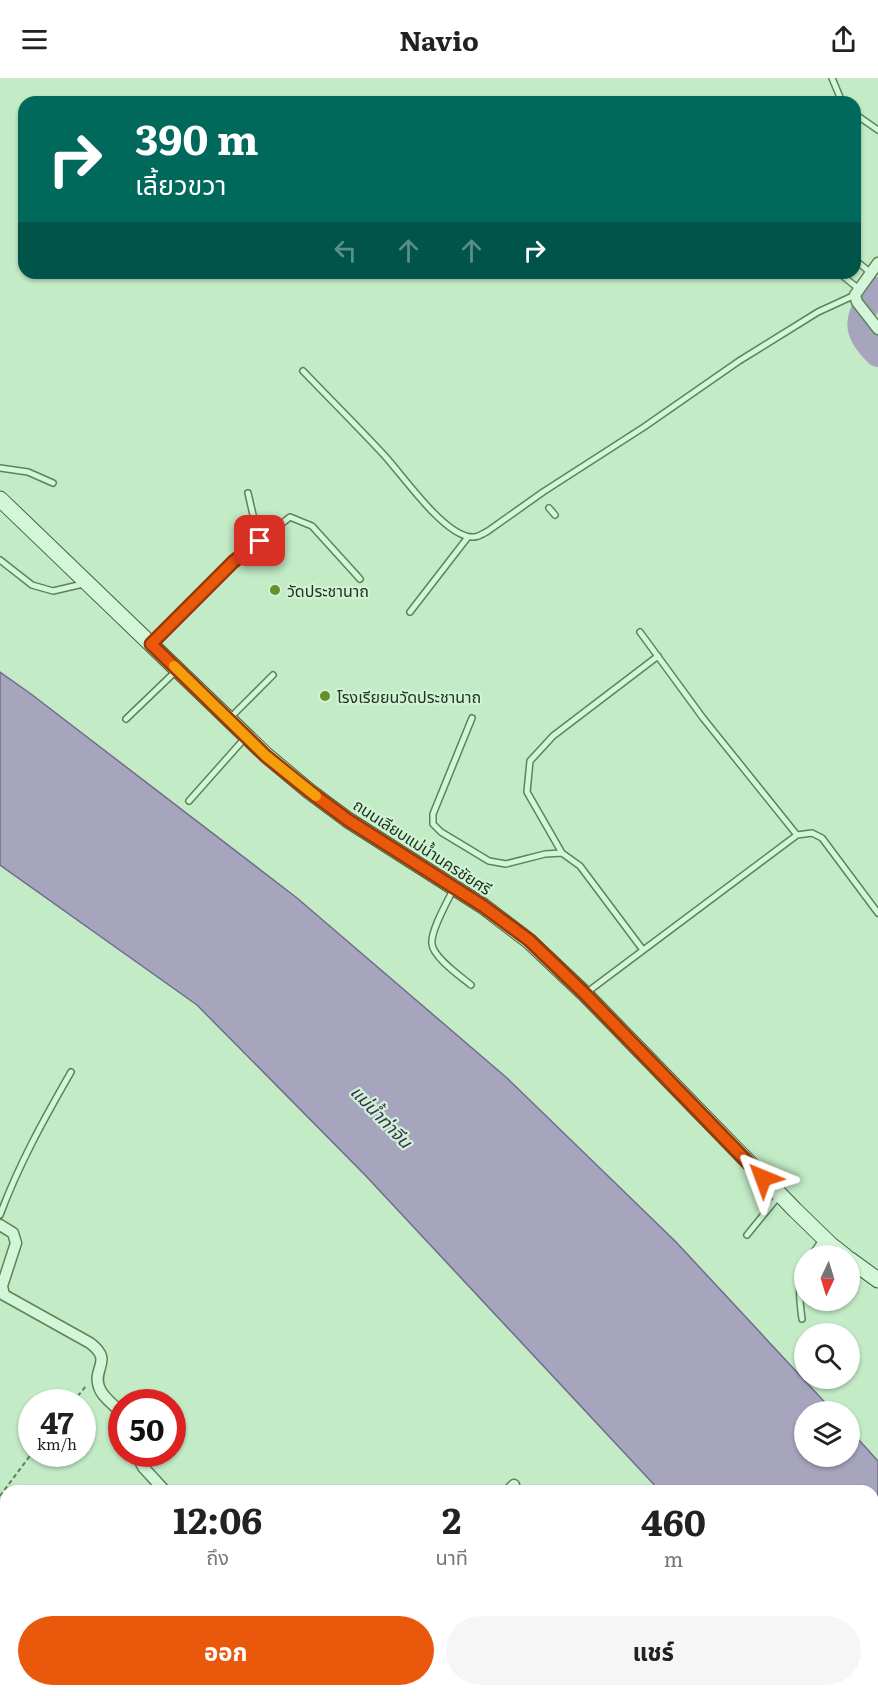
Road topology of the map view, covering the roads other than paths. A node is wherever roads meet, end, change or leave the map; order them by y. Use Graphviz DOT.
graph roads {
  1 [pos="832,78"];
  2 [pos="840,96"];
  3 [pos="861,118"];
  4 [pos="878,130"];
  5 [pos="878,263"];
  6 [pos="861,265"];
  7 [pos="870,273"];
  8 [pos="844,279"];
  9 [pos="857,295"];
  10 [pos="877,328"];
  11 [pos="303,371"];
  12 [pos="0,468"];
  13 [pos="53,483"];
  14 [pos="248,493"];
  15 [pos="0,500"];
  16 [pos="549,508"];
  17 [pos="555,515"];
  18 [pos="468,537"];
  19 [pos="260,541"];
  20 [pos="0,560"];
  21 [pos="360,579"];
  22 [pos="87,583"];
  23 [pos="410,612"];
  24 [pos="640,633"];
  25 [pos="151,644"];
  26 [pos="658,656"];
  27 [pos="177,670"];
  28 [pos="273,675"];
  29 [pos="472,718"];
  30 [pos="126,719"];
  31 [pos="228,719"];
  32 [pos="246,737"];
  33 [pos="189,801"];
  34 [pos="797,835"];
  35 [pos="562,853"];
  36 [pos="454,887"];
  37 [pos="878,913"];
  38 [pos="643,950"];
  39 [pos="471,985"];
  40 [pos="585,994"];
  41 [pos="70,1072"];
  42 [pos="779,1194"];
  43 [pos="0,1215"];
  44 [pos="0,1225"];
  45 [pos="747,1235"];
  46 [pos="824,1238"];
  47 [pos="819,1245"];
  48 [pos="832,1245"];
  49 [pos="860,1266"];
  50 [pos="878,1280"];
  51 [pos="801,1311"];
  52 [pos="802,1319"];
  53 [pos="108,1399"];
  54 [pos="143,1467"];
  55 [pos="160,1485"];
  1 -- 2 [label="lane"];
  3 -- 4 [label="lane"];
  5 -- 7 [label="street"];
  6 -- 7 [label="lane"];
  7 -- 9 [label="street"];
  8 -- 9 [label="lane"];
  9 -- 10 [label="street"];
  9 -- 18 [label="lane"];
  11 -- 18 [label="lane"];
  12 -- 13 [label="lane"];
  14 -- 19 [label="lane"];
  15 -- 22 [label="main road, ถนนเลียบแม่น้ำนครชัยศรี"];
  16 -- 17 [label="lane"];
  18 -- 23 [label="lane"];
  19 -- 21 [label="lane"];
  19 -- 25 [label="lane"];
  20 -- 22 [label="lane"];
  22 -- 25 [label="main road, ถนนเลียบแม่น้ำนครชัยศรี"];
  24 -- 26 [label="lane"];
  25 -- 27 [label="main road, ถนนเลียบแม่น้ำนครชัยศรี"];
  26 -- 34 [label="lane"];
  26 -- 35 [label="lane"];
  27 -- 30 [label="lane"];
  27 -- 31 [label="main road, ถนนเลียบแม่น้ำนครชัยศรี"];
  28 -- 31 [label="lane"];
  29 -- 35 [label="lane"];
  31 -- 32 [label="main road, ถนนเลียบแม่น้ำนครชัยศรี"];
  32 -- 33 [label="lane"];
  32 -- 36 [label="main road, ถนนเลียบแม่น้ำนครชัยศรี"];
  34 -- 37 [label="lane"];
  34 -- 38 [label="lane"];
  35 -- 38 [label="lane"];
  36 -- 39 [label="lane"];
  36 -- 40 [label="main road, ถนนเลียบแม่น้ำนครชัยศรี"];
  38 -- 40 [label="lane"];
  40 -- 42 [label="main road, ถนนเลียบแม่น้ำนครชัยศรี"];
  41 -- 43 [label="lane"];
  42 -- 45 [label="lane"];
  42 -- 46 [label="main road, ถนนเลียบแม่น้ำนครชัยศรี"];
  44 -- 53 [label="street"];
  46 -- 47 [label="lane"];
  46 -- 48 [label="main road, ถนนเลียบแม่น้ำนครชัยศรี"];
  49 -- 50 [label="main road"];
  51 -- 52 [label="lane"];
  54 -- 55 [label="street"];
}
